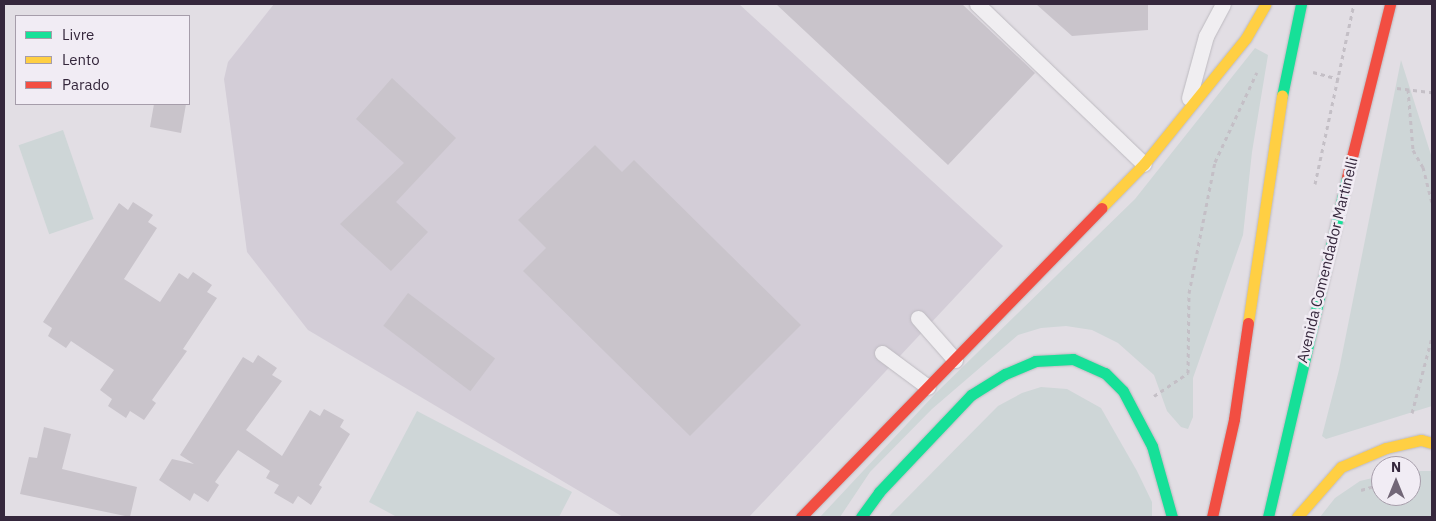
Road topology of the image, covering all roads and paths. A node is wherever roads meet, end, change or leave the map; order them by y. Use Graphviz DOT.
graph roads {
  1 [pos="977,4"];
  2 [pos="1223,4"];
  3 [pos="1266,4"];
  4 [pos="1301,4"];
  5 [pos="1390,4"];
  6 [pos="1287,65"];
  7 [pos="1260,68"];
  8 [pos="1370,85"];
  9 [pos="1408,90"];
  10 [pos="1432,92"];
  11 [pos="1186,110"];
  12 [pos="1144,164"];
  13 [pos="1432,202"];
  14 [pos="918,318"];
  15 [pos="1432,338"];
  16 [pos="882,353"];
  17 [pos="955,360"];
  18 [pos="928,387"];
  19 [pos="1157,394"];
  20 [pos="1406,416"];
  21 [pos="1429,440"];
  22 [pos="801,517"];
  23 [pos="861,517"];
  24 [pos="1172,517"];
  25 [pos="1212,517"];
  26 [pos="1268,517"];
  27 [pos="1297,517"];
  1 -- 12 [label="lane"];
  2 -- 11 [label="lane"];
  3 -- 11 [label="main road"];
  4 -- 6 [label="main road"];
  5 -- 8 [label="main road, Avenida Comendador Martinelli"];
  6 -- 8 [label="path"];
  6 -- 25 [label="main road"];
  7 -- 19 [label="path"];
  8 -- 9 [label="path"];
  8 -- 26 [label="main road, Avenida Comendador Martinelli"];
  9 -- 10 [label="path"];
  9 -- 13 [label="path"];
  11 -- 12 [label="main road"];
  12 -- 17 [label="main road"];
  14 -- 17 [label="lane"];
  15 -- 20 [label="path"];
  16 -- 18 [label="lane"];
  17 -- 18 [label="main road"];
  18 -- 22 [label="main road"];
  21 -- 27 [label="main road"];
  23 -- 24 [label="main road"];
}
